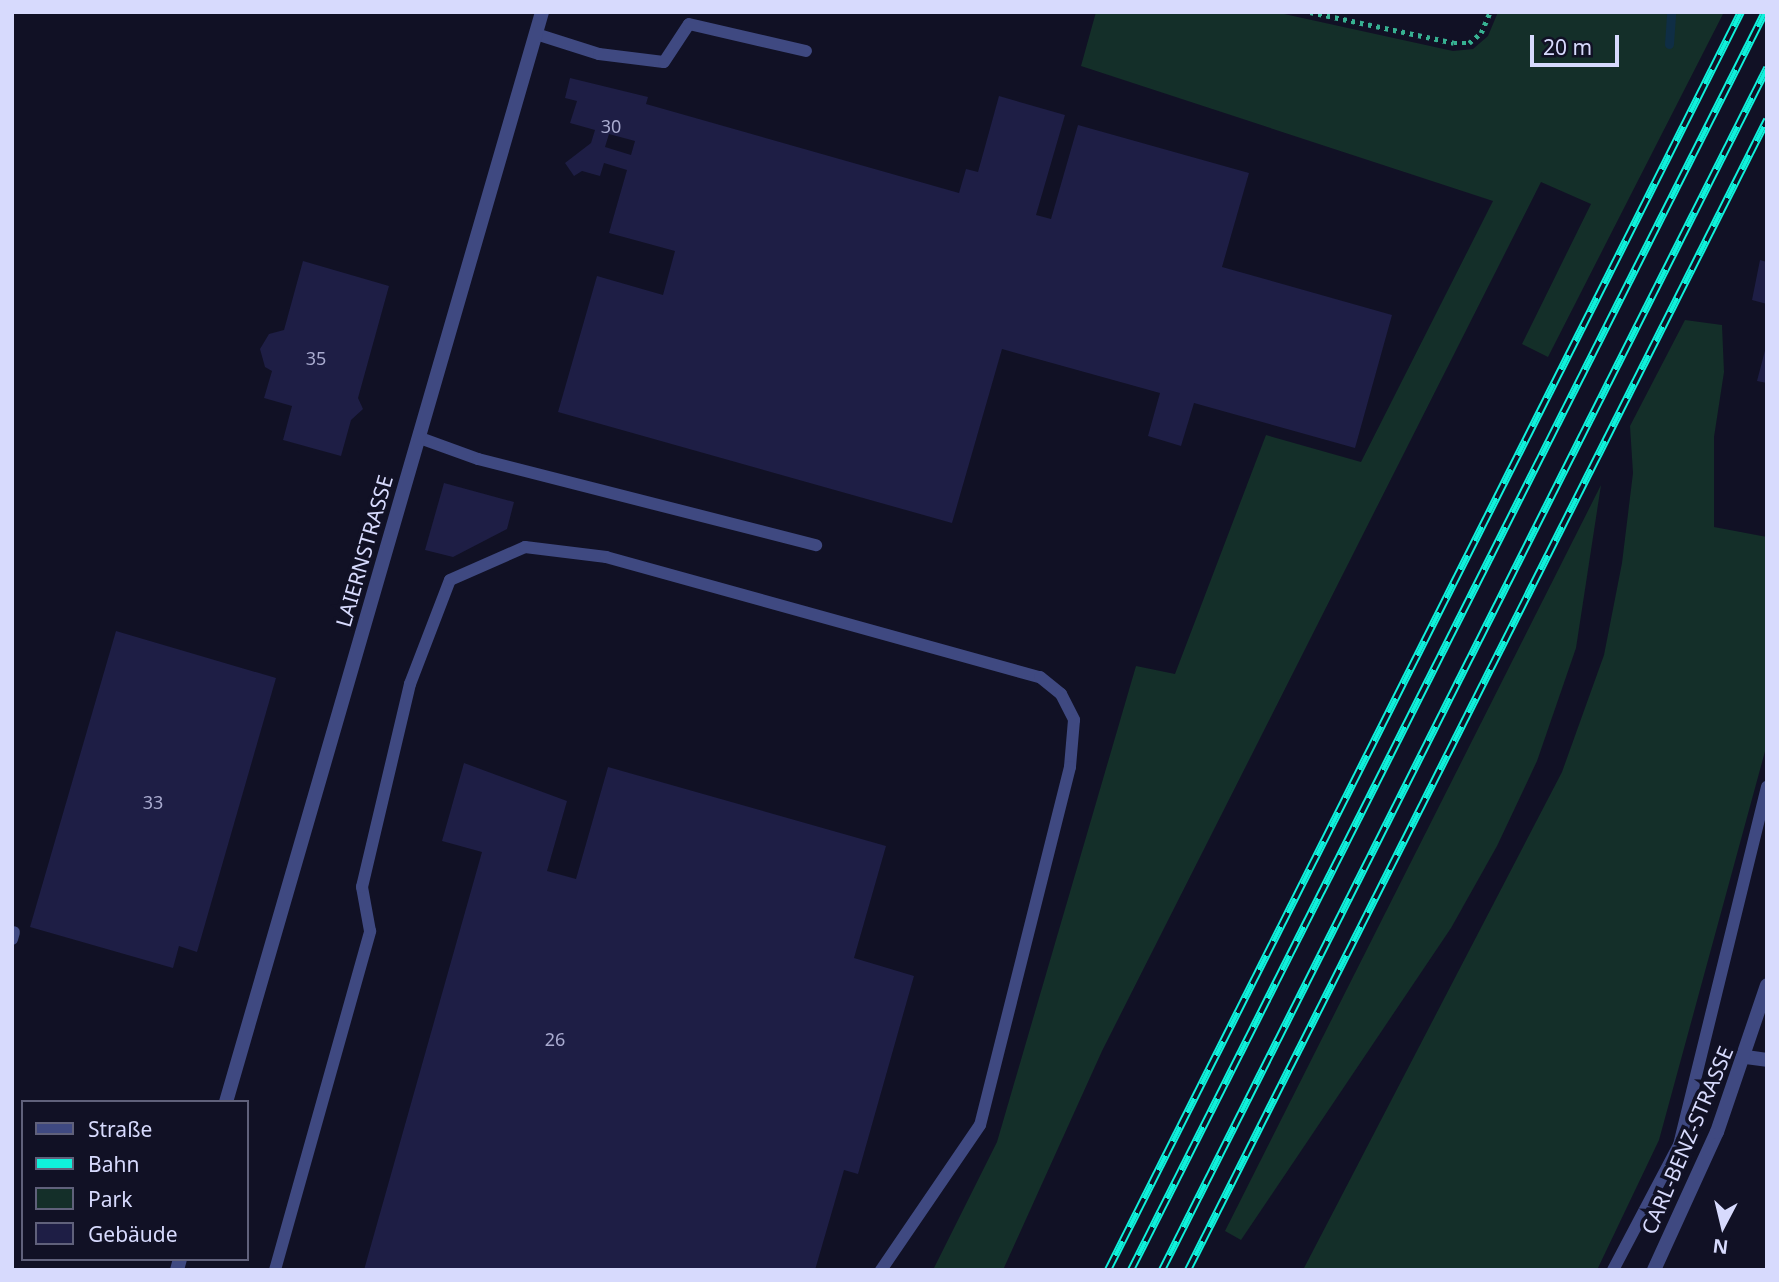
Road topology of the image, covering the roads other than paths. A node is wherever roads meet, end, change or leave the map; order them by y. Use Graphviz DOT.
graph roads {
  1 [pos="542,12"];
  2 [pos="536,34"];
  3 [pos="806,51"];
  4 [pos="420,438"];
  5 [pos="817,545"];
  6 [pos="1767,787"];
  7 [pos="1767,985"];
  8 [pos="1745,1057"];
  9 [pos="1767,1060"];
  10 [pos="227,1100"];
  11 [pos="275,1270"];
  12 [pos="881,1270"];
  13 [pos="1613,1270"];
  14 [pos="1654,1270"];
  1 -- 2 [label="street, LAIERNSTRASSE"];
  2 -- 3 [label="lane"];
  2 -- 4 [label="street, LAIERNSTRASSE"];
  4 -- 5 [label="lane"];
  4 -- 10 [label="street, LAIERNSTRASSE"];
  6 -- 13 [label="lane"];
  7 -- 8 [label="street, CARL-BENZ-STRASSE"];
  8 -- 9 [label="street"];
  8 -- 14 [label="street, CARL-BENZ-STRASSE"];
  11 -- 12 [label="lane"];
}
